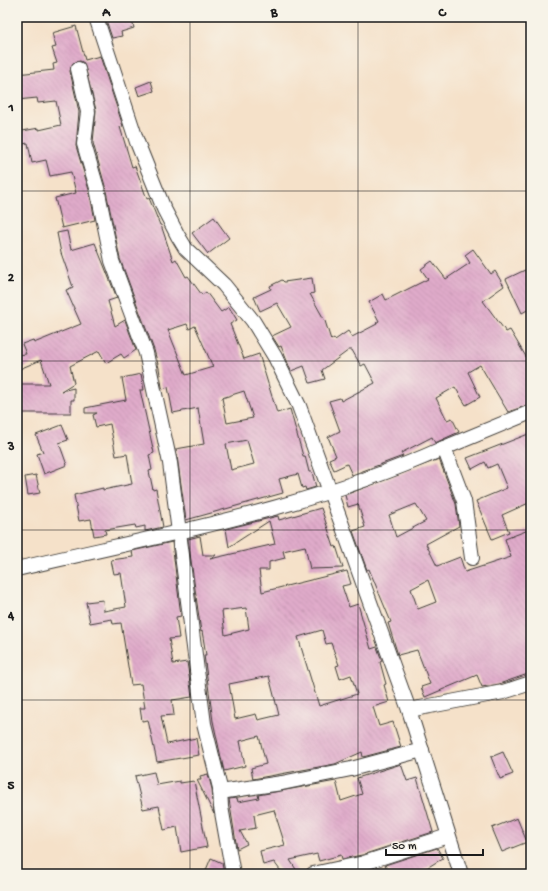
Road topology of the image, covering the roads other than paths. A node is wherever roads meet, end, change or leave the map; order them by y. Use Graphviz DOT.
graph roads {
  1 [pos="96,17"];
  2 [pos="78,69"];
  3 [pos="531,412"];
  4 [pos="444,448"];
  5 [pos="331,492"];
  6 [pos="180,532"];
  7 [pos="472,558"];
  8 [pos="17,569"];
  9 [pos="531,683"];
  10 [pos="409,710"];
  11 [pos="422,750"];
  12 [pos="220,792"];
  13 [pos="448,836"];
  14 [pos="233,874"];
  15 [pos="313,874"];
  16 [pos="461,874"];
  1 -- 5 [label="street"];
  2 -- 6 [label="street"];
  3 -- 4 [label="street"];
  4 -- 5 [label="street"];
  4 -- 7 [label="street"];
  5 -- 6 [label="street"];
  5 -- 10 [label="street"];
  6 -- 8 [label="street"];
  6 -- 12 [label="street"];
  9 -- 10 [label="street"];
  10 -- 11 [label="street"];
  11 -- 12 [label="street"];
  11 -- 13 [label="street"];
  12 -- 14 [label="street"];
  13 -- 15 [label="street"];
  13 -- 16 [label="street"];
}
